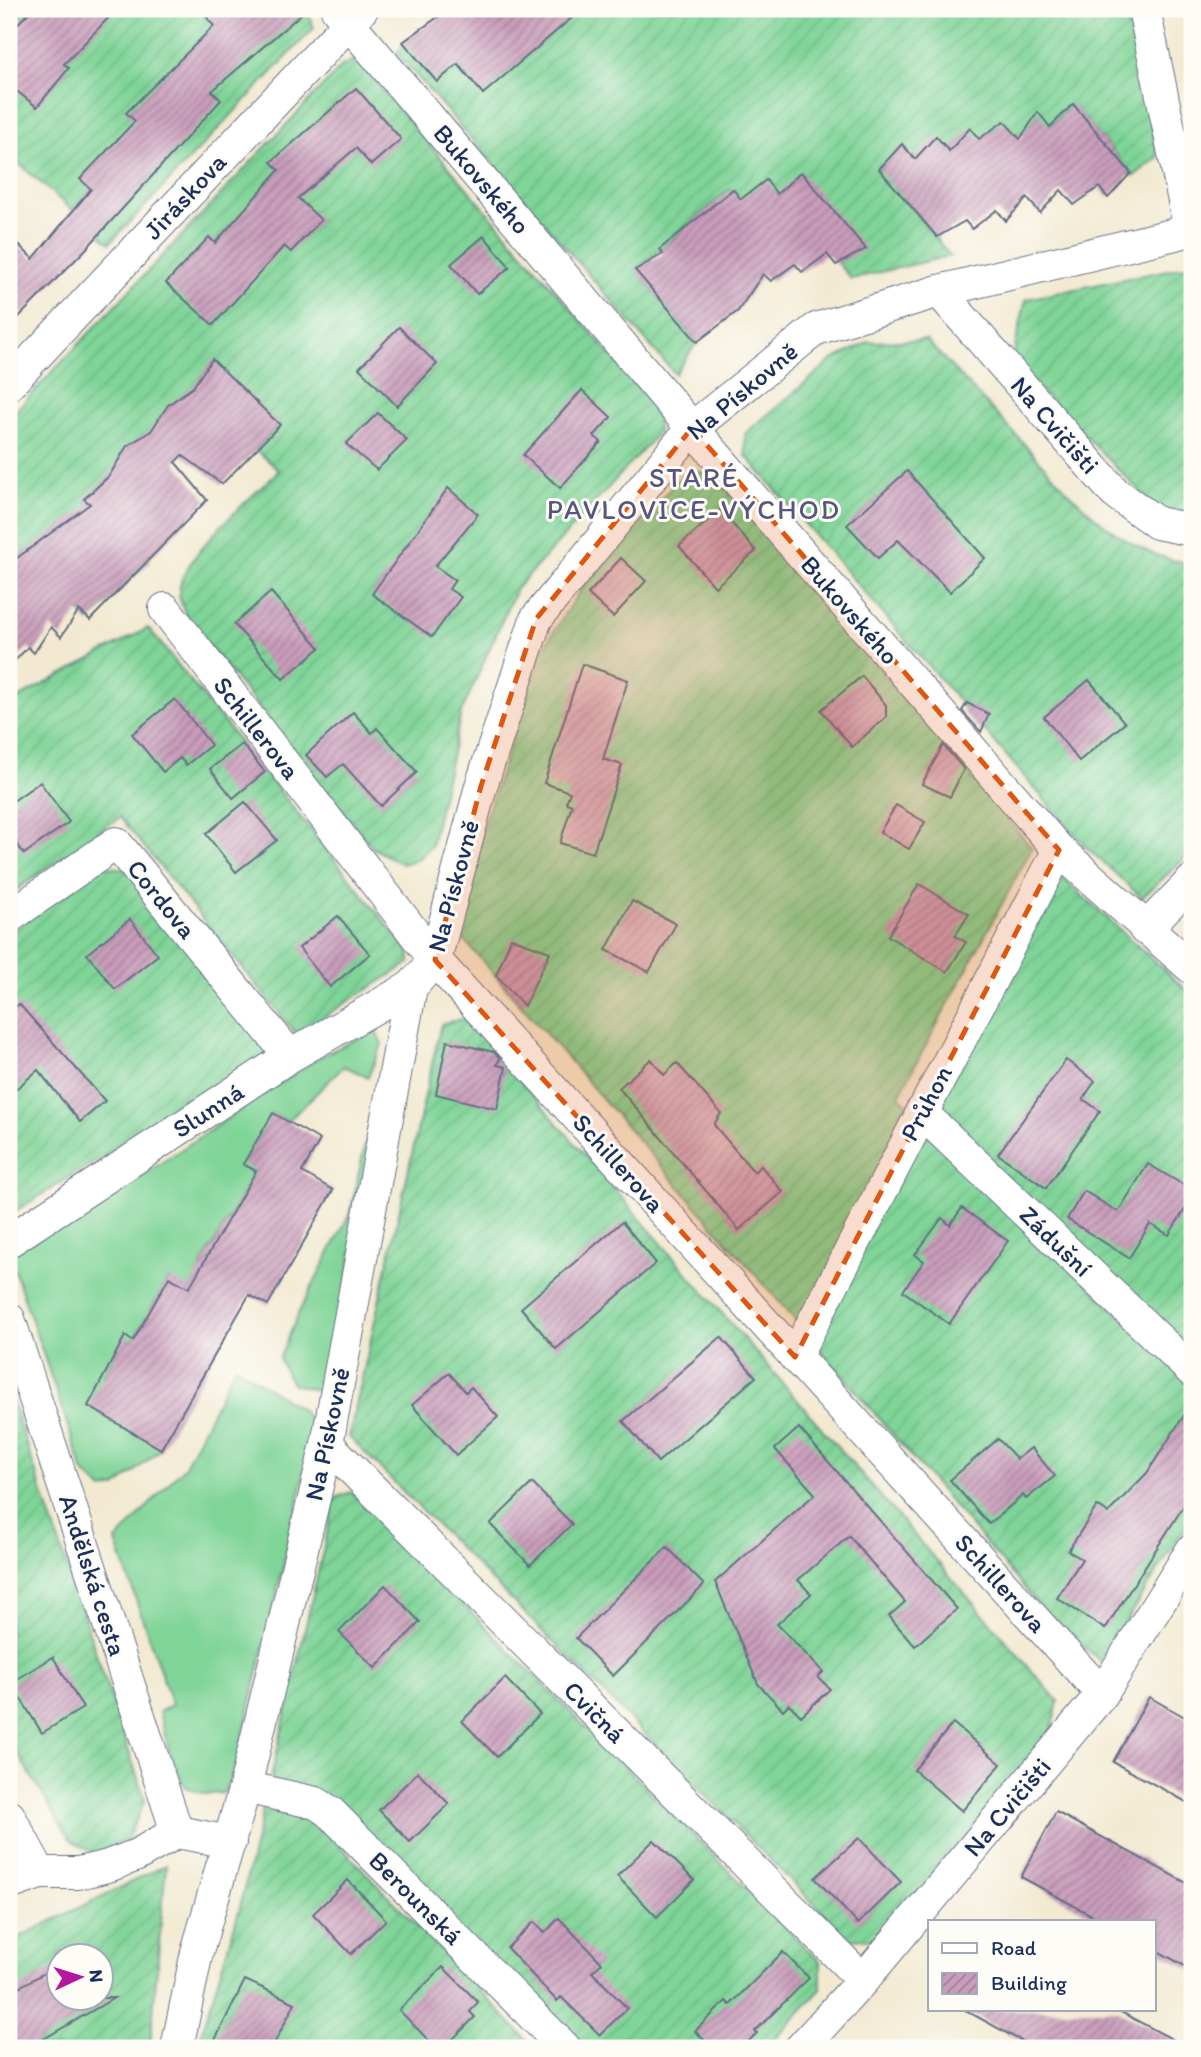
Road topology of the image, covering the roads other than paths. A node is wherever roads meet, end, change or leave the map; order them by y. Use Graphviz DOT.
graph roads {
  1 [pos="1144,9"];
  2 [pos="349,13"];
  3 [pos="1191,230"];
  4 [pos="939,291"];
  5 [pos="9,384"];
  6 [pos="692,428"];
  7 [pos="1192,530"];
  8 [pos="165,609"];
  9 [pos="1059,850"];
  10 [pos="1192,881"];
  11 [pos="9,916"];
  12 [pos="1144,929"];
  13 [pos="435,960"];
  14 [pos="1192,968"];
  15 [pos="411,987"];
  16 [pos="290,1056"];
  17 [pos="921,1112"];
  18 [pos="9,1241"];
  19 [pos="9,1319"];
  20 [pos="795,1357"];
  21 [pos="1192,1371"];
  22 [pos="327,1444"];
  23 [pos="1192,1550"];
  24 [pos="1102,1694"];
  25 [pos="245,1787"];
  26 [pos="9,1816"];
  27 [pos="177,1832"];
  28 [pos="230,1842"];
  29 [pos="40,1873"];
  30 [pos="9,1884"];
  31 [pos="863,1980"];
  32 [pos="177,2048"];
  33 [pos="565,2048"];
  34 [pos="801,2048"];
  1 -- 3 [label="street"];
  2 -- 5 [label="street, Jiráskova"];
  2 -- 6 [label="street, Bukovského"];
  3 -- 4 [label="street, Na Pískovně"];
  4 -- 6 [label="street, Na Pískovně"];
  4 -- 7 [label="street, Na Cvičišti"];
  6 -- 9 [label="street, Bukovského"];
  6 -- 13 [label="street, Na Pískovně"];
  8 -- 13 [label="street, Schillerova"];
  9 -- 12 [label="street, Bukovského"];
  9 -- 17 [label="street, Průhon"];
  10 -- 12 [label="street"];
  11 -- 16 [label="street, Cordova"];
  12 -- 14 [label="street, Bukovského"];
  13 -- 15 [label="street, Na Pískovně"];
  13 -- 20 [label="street, Schillerova"];
  15 -- 16 [label="street, Slunná"];
  15 -- 22 [label="street, Na Pískovně"];
  16 -- 18 [label="street, Slunná"];
  17 -- 20 [label="street, Průhon"];
  17 -- 21 [label="street, Zádušní"];
  19 -- 27 [label="street, Andělská cesta"];
  20 -- 24 [label="street, Schillerova"];
  22 -- 25 [label="street, Na Pískovně"];
  22 -- 31 [label="street, Cvičná"];
  23 -- 24 [label="street, Na Cvičišti"];
  24 -- 31 [label="street, Na Cvičišti"];
  25 -- 28 [label="street, Na Pískovně"];
  25 -- 33 [label="street, Berounská"];
  26 -- 29 [label="street"];
  27 -- 28 [label="street"];
  27 -- 29 [label="street"];
  28 -- 32 [label="street, Na Pískovně"];
  29 -- 30 [label="street"];
  31 -- 34 [label="street, Na Cvičišti"];
}
